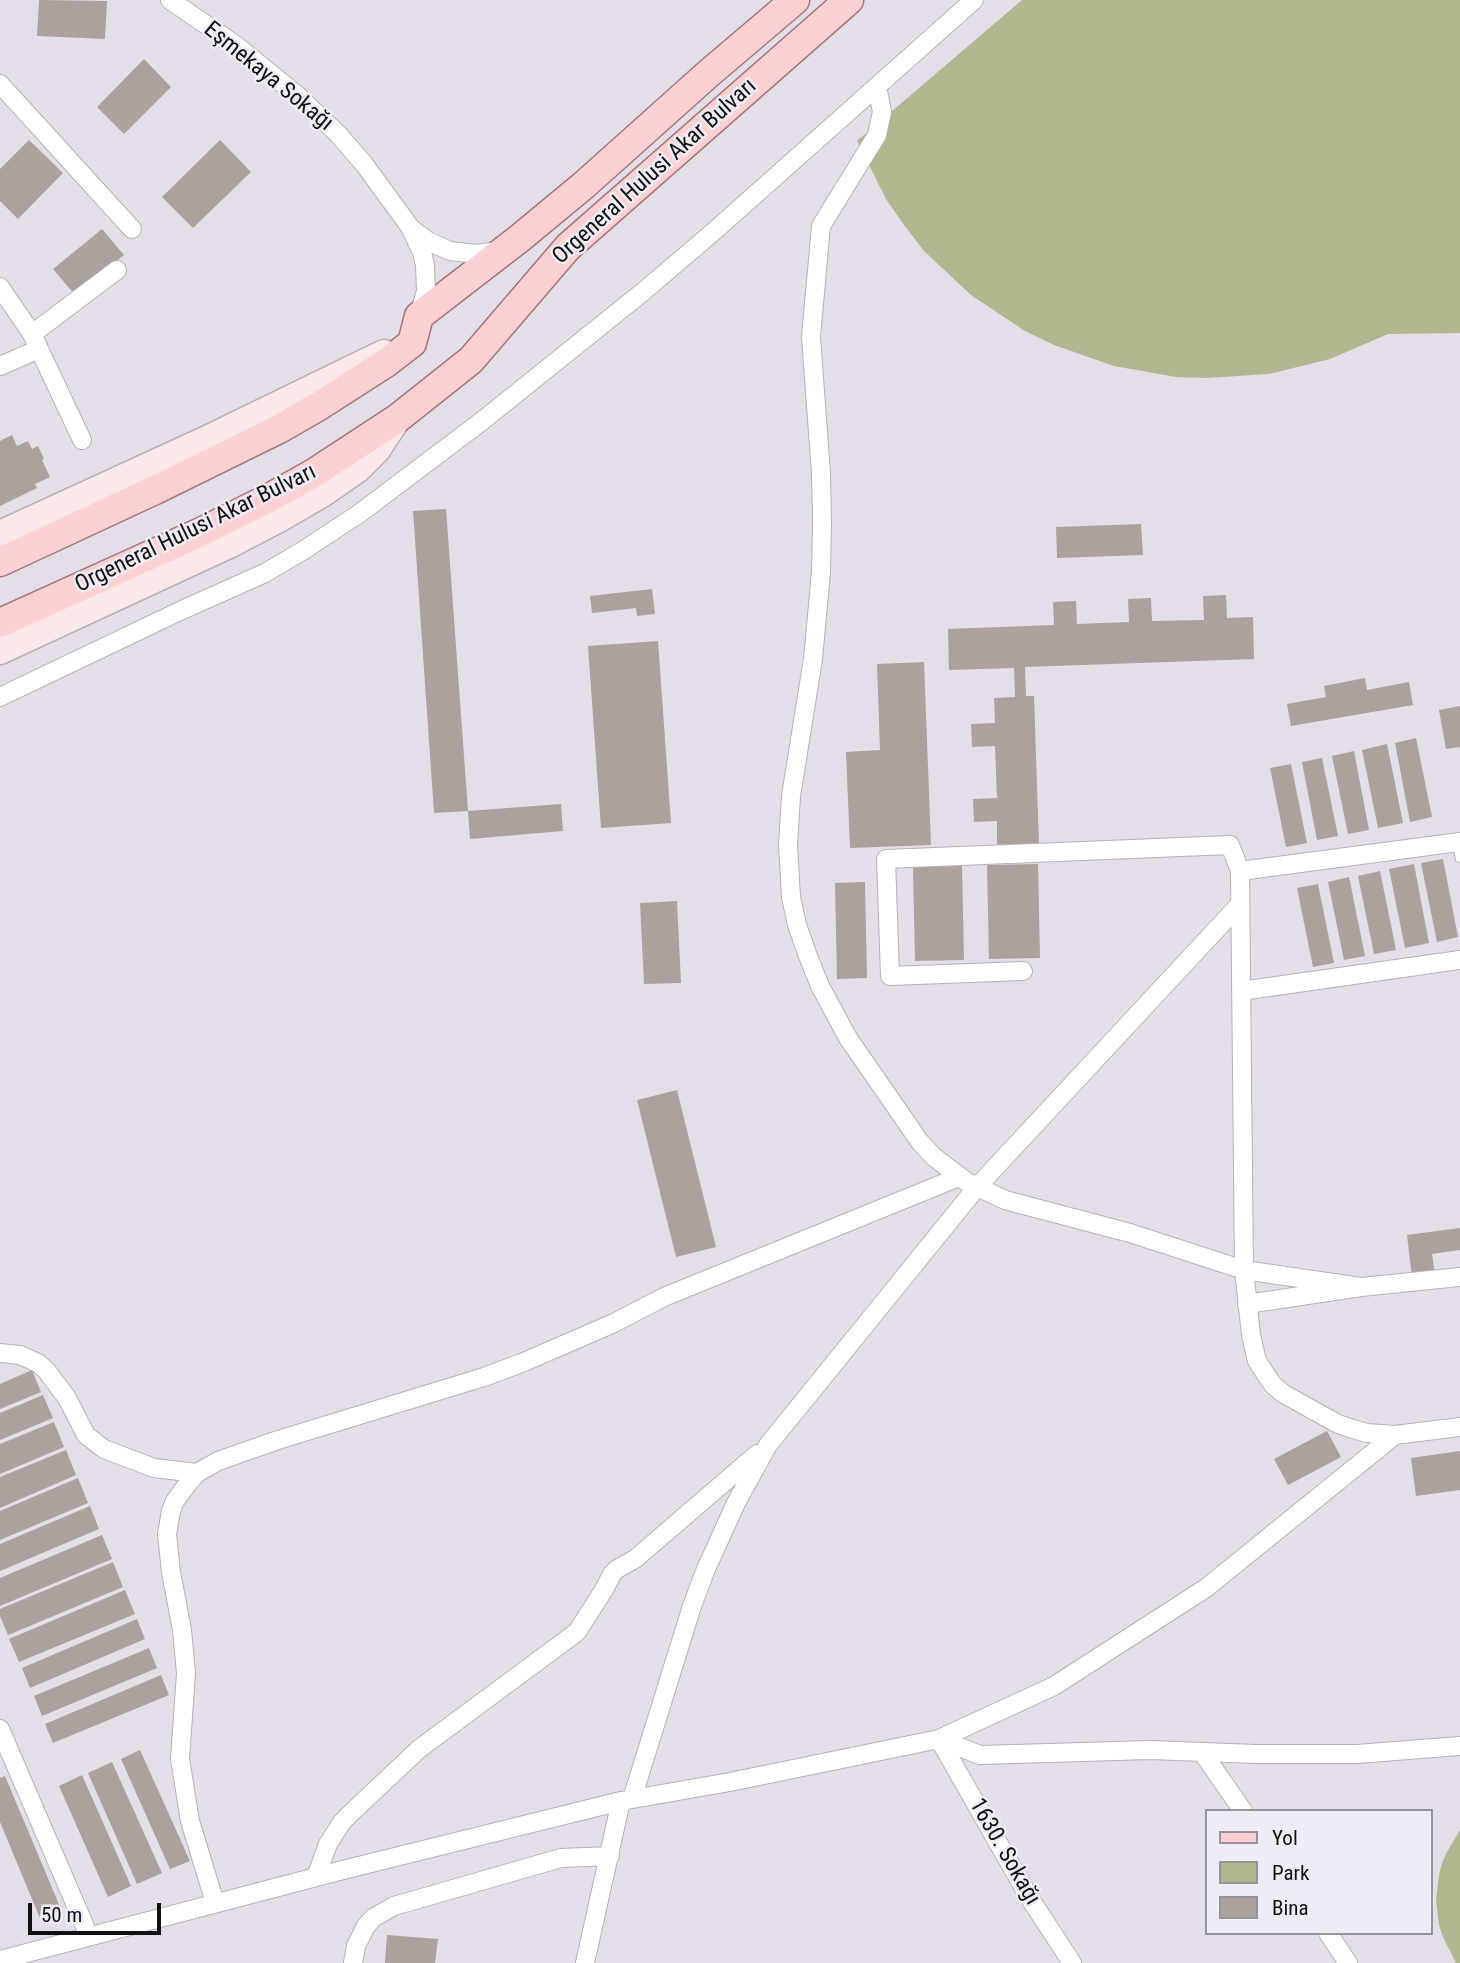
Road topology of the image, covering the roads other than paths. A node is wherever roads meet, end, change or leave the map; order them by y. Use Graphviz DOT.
graph roads {
  1 [pos="170,0"];
  2 [pos="795,0"];
  3 [pos="849,0"];
  4 [pos="974,0"];
  5 [pos="0,84"];
  6 [pos="877,86"];
  7 [pos="410,227"];
  8 [pos="132,229"];
  9 [pos="506,249"];
  10 [pos="117,270"];
  11 [pos="0,287"];
  12 [pos="419,316"];
  13 [pos="36,341"];
  14 [pos="412,343"];
  15 [pos="0,366"];
  16 [pos="398,418"];
  17 [pos="82,440"];
  18 [pos="0,534"];
  19 [pos="0,562"];
  20 [pos="0,623"];
  21 [pos="0,651"];
  22 [pos="0,697"];
  23 [pos="1459,848"];
  24 [pos="1240,871"];
  25 [pos="1240,904"];
  26 [pos="1460,960"];
  27 [pos="1023,971"];
  28 [pos="1241,991"];
  29 [pos="959,1177"];
  30 [pos="976,1187"];
  31 [pos="1244,1270"];
  32 [pos="1460,1277"];
  33 [pos="1361,1287"];
  34 [pos="1247,1304"];
  35 [pos="0,1353"];
  36 [pos="1460,1427"];
  37 [pos="1395,1436"];
  38 [pos="768,1445"];
  39 [pos="197,1474"];
  40 [pos="0,1729"];
  41 [pos="939,1739"];
  42 [pos="1460,1746"];
  43 [pos="1202,1752"];
  44 [pos="626,1800"];
  45 [pos="1243,1809"];
  46 [pos="610,1856"];
  47 [pos="316,1877"];
  48 [pos="215,1903"];
  49 [pos="1329,1935"];
  50 [pos="89,1936"];
  51 [pos="0,1960"];
  52 [pos="353,1963"];
  53 [pos="585,1963"];
  54 [pos="1072,1963"];
  55 [pos="1348,1963"];
  1 -- 7 [label="street, Eşmekaya Sokağı"];
  2 -- 9 [label="main road, Orgeneral Hulusi Akar Bulvarı"];
  3 -- 16 [label="main road, Orgeneral Hulusi Akar Bulvarı"];
  4 -- 6 [label="street"];
  5 -- 8 [label="street"];
  6 -- 22 [label="street"];
  6 -- 29 [label="street"];
  7 -- 9 [label="street"];
  7 -- 12 [label="street"];
  9 -- 12 [label="main road, Orgeneral Hulusi Akar Bulvarı"];
  10 -- 13 [label="street"];
  11 -- 13 [label="street"];
  12 -- 14 [label="main road"];
  13 -- 15 [label="street"];
  13 -- 17 [label="street"];
  14 -- 18 [label="street"];
  14 -- 19 [label="main road"];
  16 -- 20 [label="main road, Orgeneral Hulusi Akar Bulvarı"];
  16 -- 21 [label="street"];
  23 -- 24 [label="street"];
  24 -- 25 [label="street"];
  24 -- 27 [label="street"];
  25 -- 28 [label="street"];
  25 -- 30 [label="street"];
  26 -- 28 [label="street"];
  28 -- 31 [label="street"];
  29 -- 30 [label="street"];
  29 -- 39 [label="street"];
  30 -- 31 [label="street"];
  30 -- 38 [label="street"];
  31 -- 33 [label="street"];
  31 -- 34 [label="street"];
  32 -- 33 [label="street"];
  33 -- 34 [label="street"];
  34 -- 37 [label="street"];
  35 -- 39 [label="street"];
  36 -- 37 [label="street"];
  37 -- 41 [label="street"];
  38 -- 44 [label="street"];
  38 -- 47 [label="street"];
  39 -- 48 [label="street"];
  40 -- 50 [label="street"];
  41 -- 43 [label="street"];
  41 -- 44 [label="street"];
  41 -- 54 [label="street, 1630. Sokağı"];
  42 -- 43 [label="street"];
  43 -- 45 [label="street"];
  44 -- 46 [label="street"];
  44 -- 47 [label="street"];
  46 -- 52 [label="street"];
  46 -- 53 [label="street"];
  47 -- 48 [label="street"];
  48 -- 50 [label="street"];
  49 -- 55 [label="street"];
  50 -- 51 [label="street"];
}
